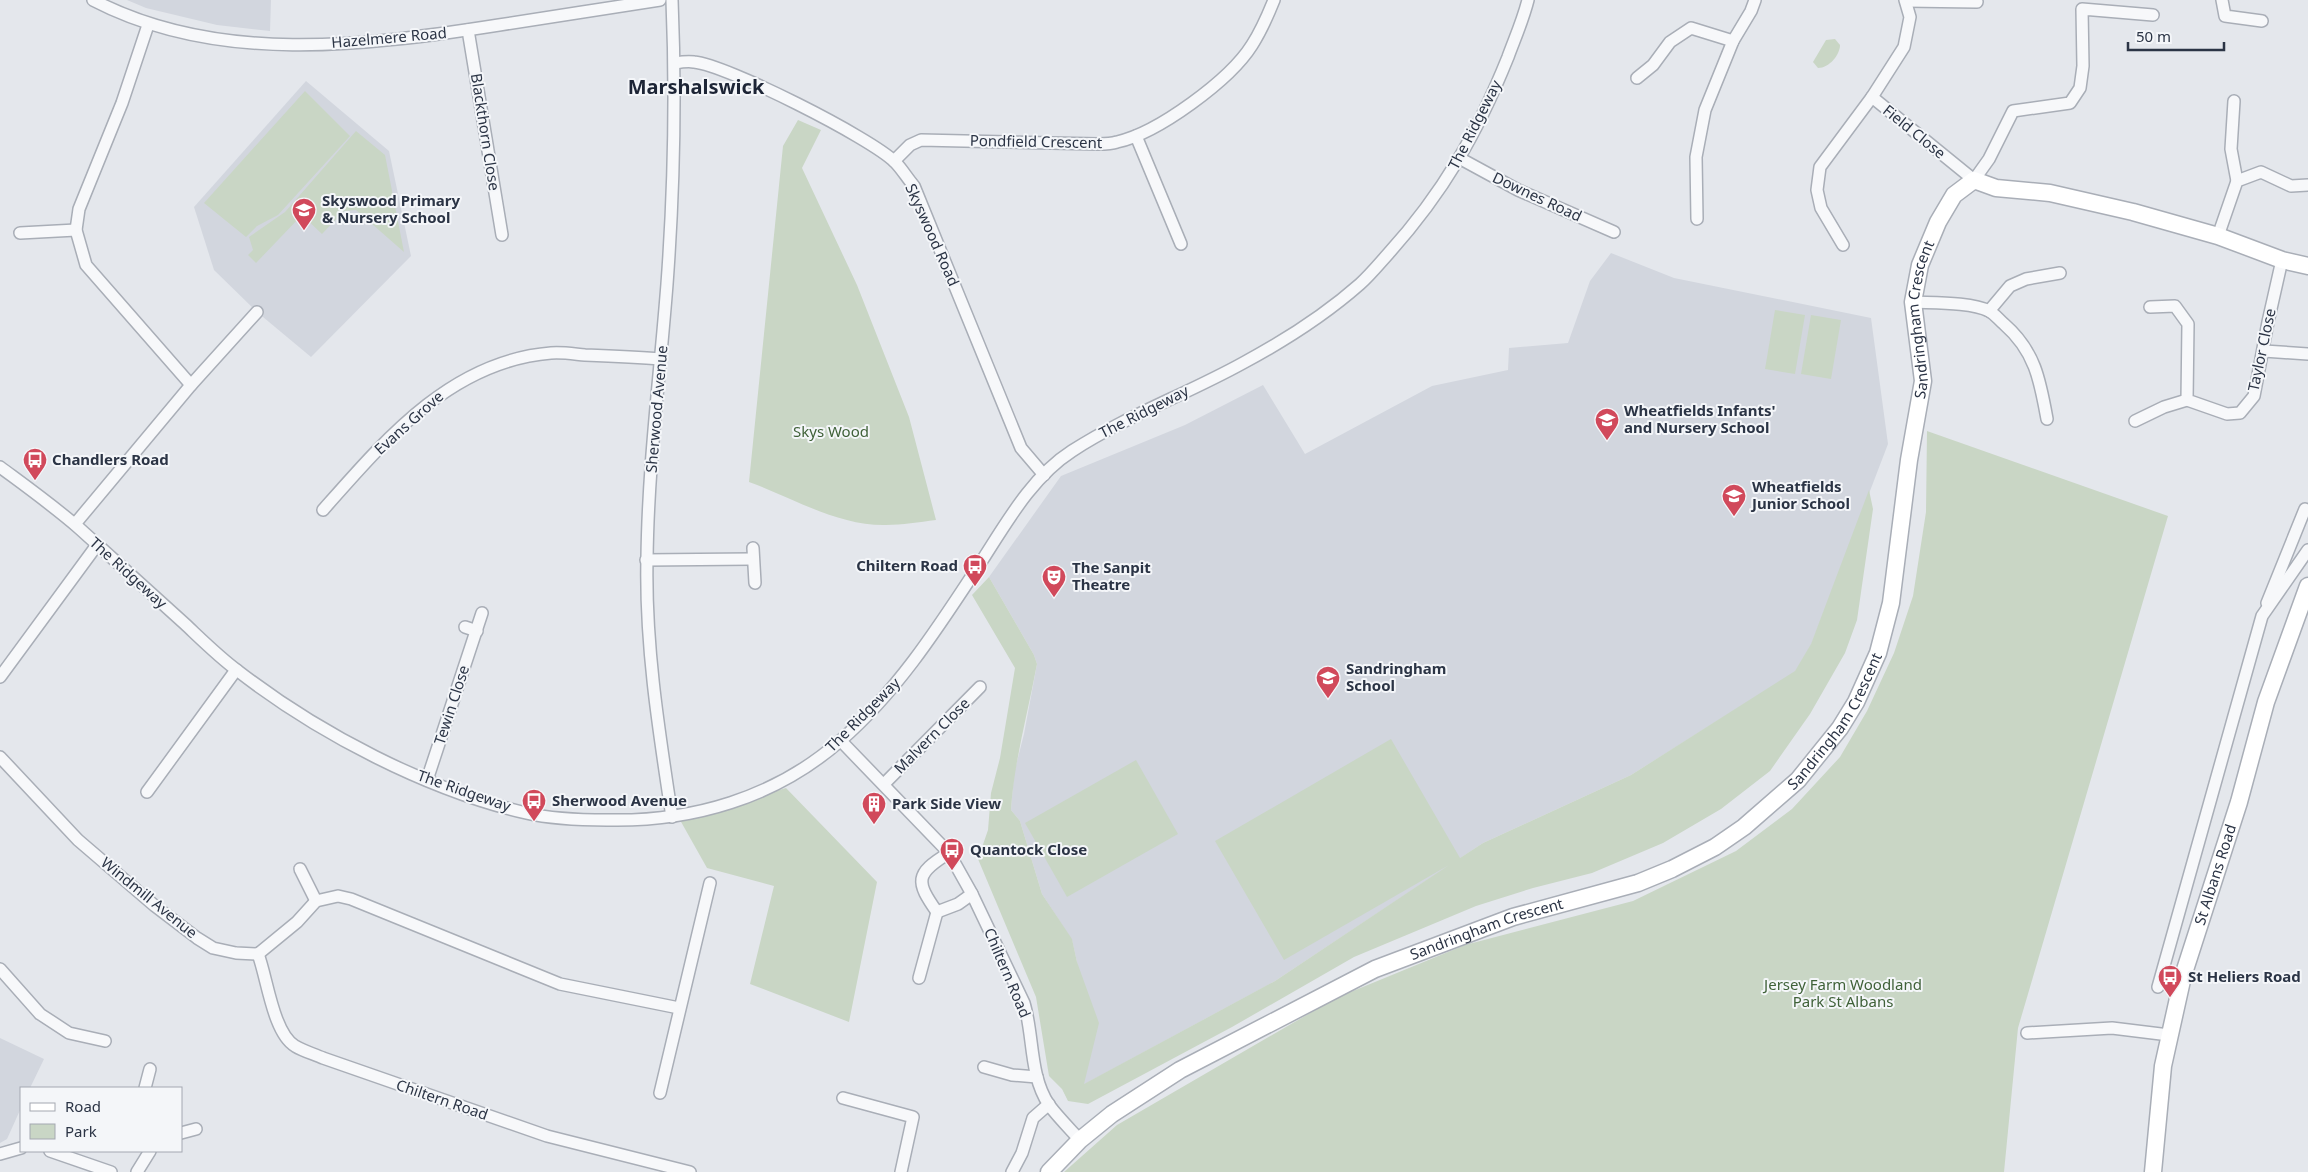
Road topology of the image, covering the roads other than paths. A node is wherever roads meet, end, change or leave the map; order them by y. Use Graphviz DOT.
graph roads {
  1 [pos="93,0"];
  2 [pos="660,0"];
  3 [pos="672,0"];
  4 [pos="1274,0"];
  5 [pos="1528,0"];
  6 [pos="1755,0"];
  7 [pos="1905,0"];
  8 [pos="2222,0"];
  9 [pos="1977,2"];
  10 [pos="2153,15"];
  11 [pos="2262,21"];
  12 [pos="148,24"];
  13 [pos="468,30"];
  14 [pos="1732,41"];
  15 [pos="675,63"];
  16 [pos="1637,78"];
  17 [pos="1872,97"];
  18 [pos="2234,102"];
  19 [pos="1136,136"];
  20 [pos="1460,159"];
  21 [pos="894,161"];
  22 [pos="1974,180"];
  23 [pos="2237,181"];
  24 [pos="2308,185"];
  25 [pos="1697,219"];
  26 [pos="76,230"];
  27 [pos="1614,232"];
  28 [pos="20,233"];
  29 [pos="502,234"];
  30 [pos="2218,236"];
  31 [pos="1181,244"];
  32 [pos="1843,245"];
  33 [pos="2282,260"];
  34 [pos="2308,266"];
  35 [pos="2060,274"];
  36 [pos="1913,302"];
  37 [pos="2150,307"];
  38 [pos="1989,311"];
  39 [pos="257,312"];
  40 [pos="2264,351"];
  41 [pos="2308,354"];
  42 [pos="661,359"];
  43 [pos="191,385"];
  44 [pos="2188,400"];
  45 [pos="2047,419"];
  46 [pos="2135,421"];
  47 [pos="0,467"];
  48 [pos="1044,475"];
  49 [pos="2305,509"];
  50 [pos="323,510"];
  51 [pos="75,524"];
  52 [pos="97,545"];
  53 [pos="2308,550"];
  54 [pos="646,560"];
  55 [pos="755,583"];
  56 [pos="2308,586"];
  57 [pos="482,613"];
  58 [pos="2262,616"];
  59 [pos="465,627"];
  60 [pos="477,631"];
  61 [pos="236,670"];
  62 [pos="0,676"];
  63 [pos="980,687"];
  64 [pos="841,741"];
  65 [pos="0,757"];
  66 [pos="427,780"];
  67 [pos="884,784"];
  68 [pos="147,792"];
  69 [pos="672,817"];
  70 [pos="949,853"];
  71 [pos="300,869"];
  72 [pos="710,883"];
  73 [pos="972,894"];
  74 [pos="316,901"];
  75 [pos="937,912"];
  76 [pos="258,954"];
  77 [pos="0,969"];
  78 [pos="919,978"];
  79 [pos="2158,986"];
  80 [pos="679,1008"];
  81 [pos="2027,1033"];
  82 [pos="2169,1035"];
  83 [pos="105,1041"];
  84 [pos="984,1067"];
  85 [pos="150,1069"];
  86 [pos="1037,1078"];
  87 [pos="144,1087"];
  88 [pos="660,1093"];
  89 [pos="843,1098"];
  90 [pos="1049,1104"];
  91 [pos="196,1129"];
  92 [pos="182,1133"];
  93 [pos="1080,1140"];
  94 [pos="20,1148"];
  95 [pos="53,1152"];
  96 [pos="149,1152"];
  97 [pos="0,1154"];
  98 [pos="103,1171"];
  99 [pos="137,1172"];
  100 [pos="690,1172"];
  101 [pos="901,1172"];
  102 [pos="1012,1172"];
  103 [pos="1049,1172"];
  104 [pos="2153,1172"];
  1 -- 12 [label="street, Hazelmere Road"];
  2 -- 13 [label="street, Hazelmere Road"];
  3 -- 15 [label="street, Sherwood Avenue"];
  4 -- 19 [label="street, Pondfield Crescent"];
  5 -- 20 [label="street, The Ridgeway"];
  6 -- 14 [label="street"];
  7 -- 9 [label="street"];
  7 -- 17 [label="street"];
  8 -- 11 [label="street"];
  10 -- 22 [label="street"];
  12 -- 13 [label="street, Hazelmere Road"];
  12 -- 26 [label="street"];
  13 -- 29 [label="street, Blackthorn Close"];
  14 -- 16 [label="street"];
  14 -- 25 [label="street"];
  15 -- 21 [label="street, Skyswood Road"];
  15 -- 42 [label="street, Sherwood Avenue"];
  17 -- 22 [label="street, Field Close"];
  17 -- 32 [label="street, Field Close"];
  18 -- 23 [label="street"];
  19 -- 21 [label="street, Pondfield Crescent"];
  19 -- 31 [label="street"];
  20 -- 27 [label="street, Downes Road"];
  20 -- 48 [label="street, The Ridgeway"];
  21 -- 48 [label="street, Skyswood Road"];
  22 -- 30 [label="street"];
  22 -- 36 [label="street, Sandringham Crescent"];
  23 -- 24 [label="street"];
  23 -- 30 [label="street"];
  26 -- 28 [label="street"];
  26 -- 43 [label="street"];
  30 -- 33 [label="street"];
  33 -- 34 [label="street"];
  33 -- 40 [label="street, Taylor Close"];
  35 -- 38 [label="street"];
  36 -- 38 [label="street"];
  36 -- 93 [label="street, Sandringham Crescent"];
  37 -- 44 [label="street"];
  38 -- 45 [label="street"];
  39 -- 43 [label="street"];
  40 -- 41 [label="street"];
  40 -- 44 [label="street, Taylor Close"];
  42 -- 50 [label="street, Evans Grove"];
  42 -- 54 [label="street, Sherwood Avenue"];
  43 -- 51 [label="street"];
  44 -- 46 [label="street"];
  47 -- 51 [label="street, The Ridgeway"];
  48 -- 64 [label="street, The Ridgeway"];
  49 -- 58 [label="street"];
  51 -- 52 [label="street, The Ridgeway"];
  52 -- 61 [label="street, The Ridgeway"];
  52 -- 62 [label="street"];
  53 -- 58 [label="street"];
  54 -- 55 [label="street"];
  54 -- 69 [label="street, Sherwood Avenue"];
  56 -- 82 [label="street, St Albans Road"];
  57 -- 60 [label="street, Tewin Close"];
  58 -- 79 [label="street"];
  59 -- 60 [label="street"];
  60 -- 66 [label="street, Tewin Close"];
  61 -- 66 [label="street, The Ridgeway"];
  61 -- 68 [label="street"];
  63 -- 67 [label="street, Malvern Close"];
  64 -- 67 [label="street, Chiltern Road"];
  64 -- 69 [label="street, The Ridgeway"];
  65 -- 76 [label="street, Windmill Avenue"];
  66 -- 69 [label="street, The Ridgeway"];
  67 -- 70 [label="street, Chiltern Road"];
  70 -- 73 [label="street, Chiltern Road"];
  70 -- 75 [label="street"];
  71 -- 74 [label="street"];
  72 -- 80 [label="street"];
  73 -- 75 [label="street"];
  73 -- 86 [label="street, Chiltern Road"];
  74 -- 76 [label="street"];
  74 -- 80 [label="street"];
  75 -- 78 [label="street"];
  76 -- 100 [label="street, Chiltern Road"];
  77 -- 83 [label="street"];
  80 -- 88 [label="street"];
  81 -- 82 [label="street"];
  82 -- 104 [label="street, St Albans Road"];
  84 -- 86 [label="street"];
  85 -- 87 [label="street"];
  86 -- 90 [label="street, Chiltern Road"];
  89 -- 101 [label="street"];
  90 -- 93 [label="street, Chiltern Road"];
  90 -- 102 [label="street"];
  91 -- 92 [label="street"];
  93 -- 103 [label="street, Sandringham Crescent"];
  94 -- 97 [label="street"];
  95 -- 98 [label="street"];
  96 -- 99 [label="street"];
}
